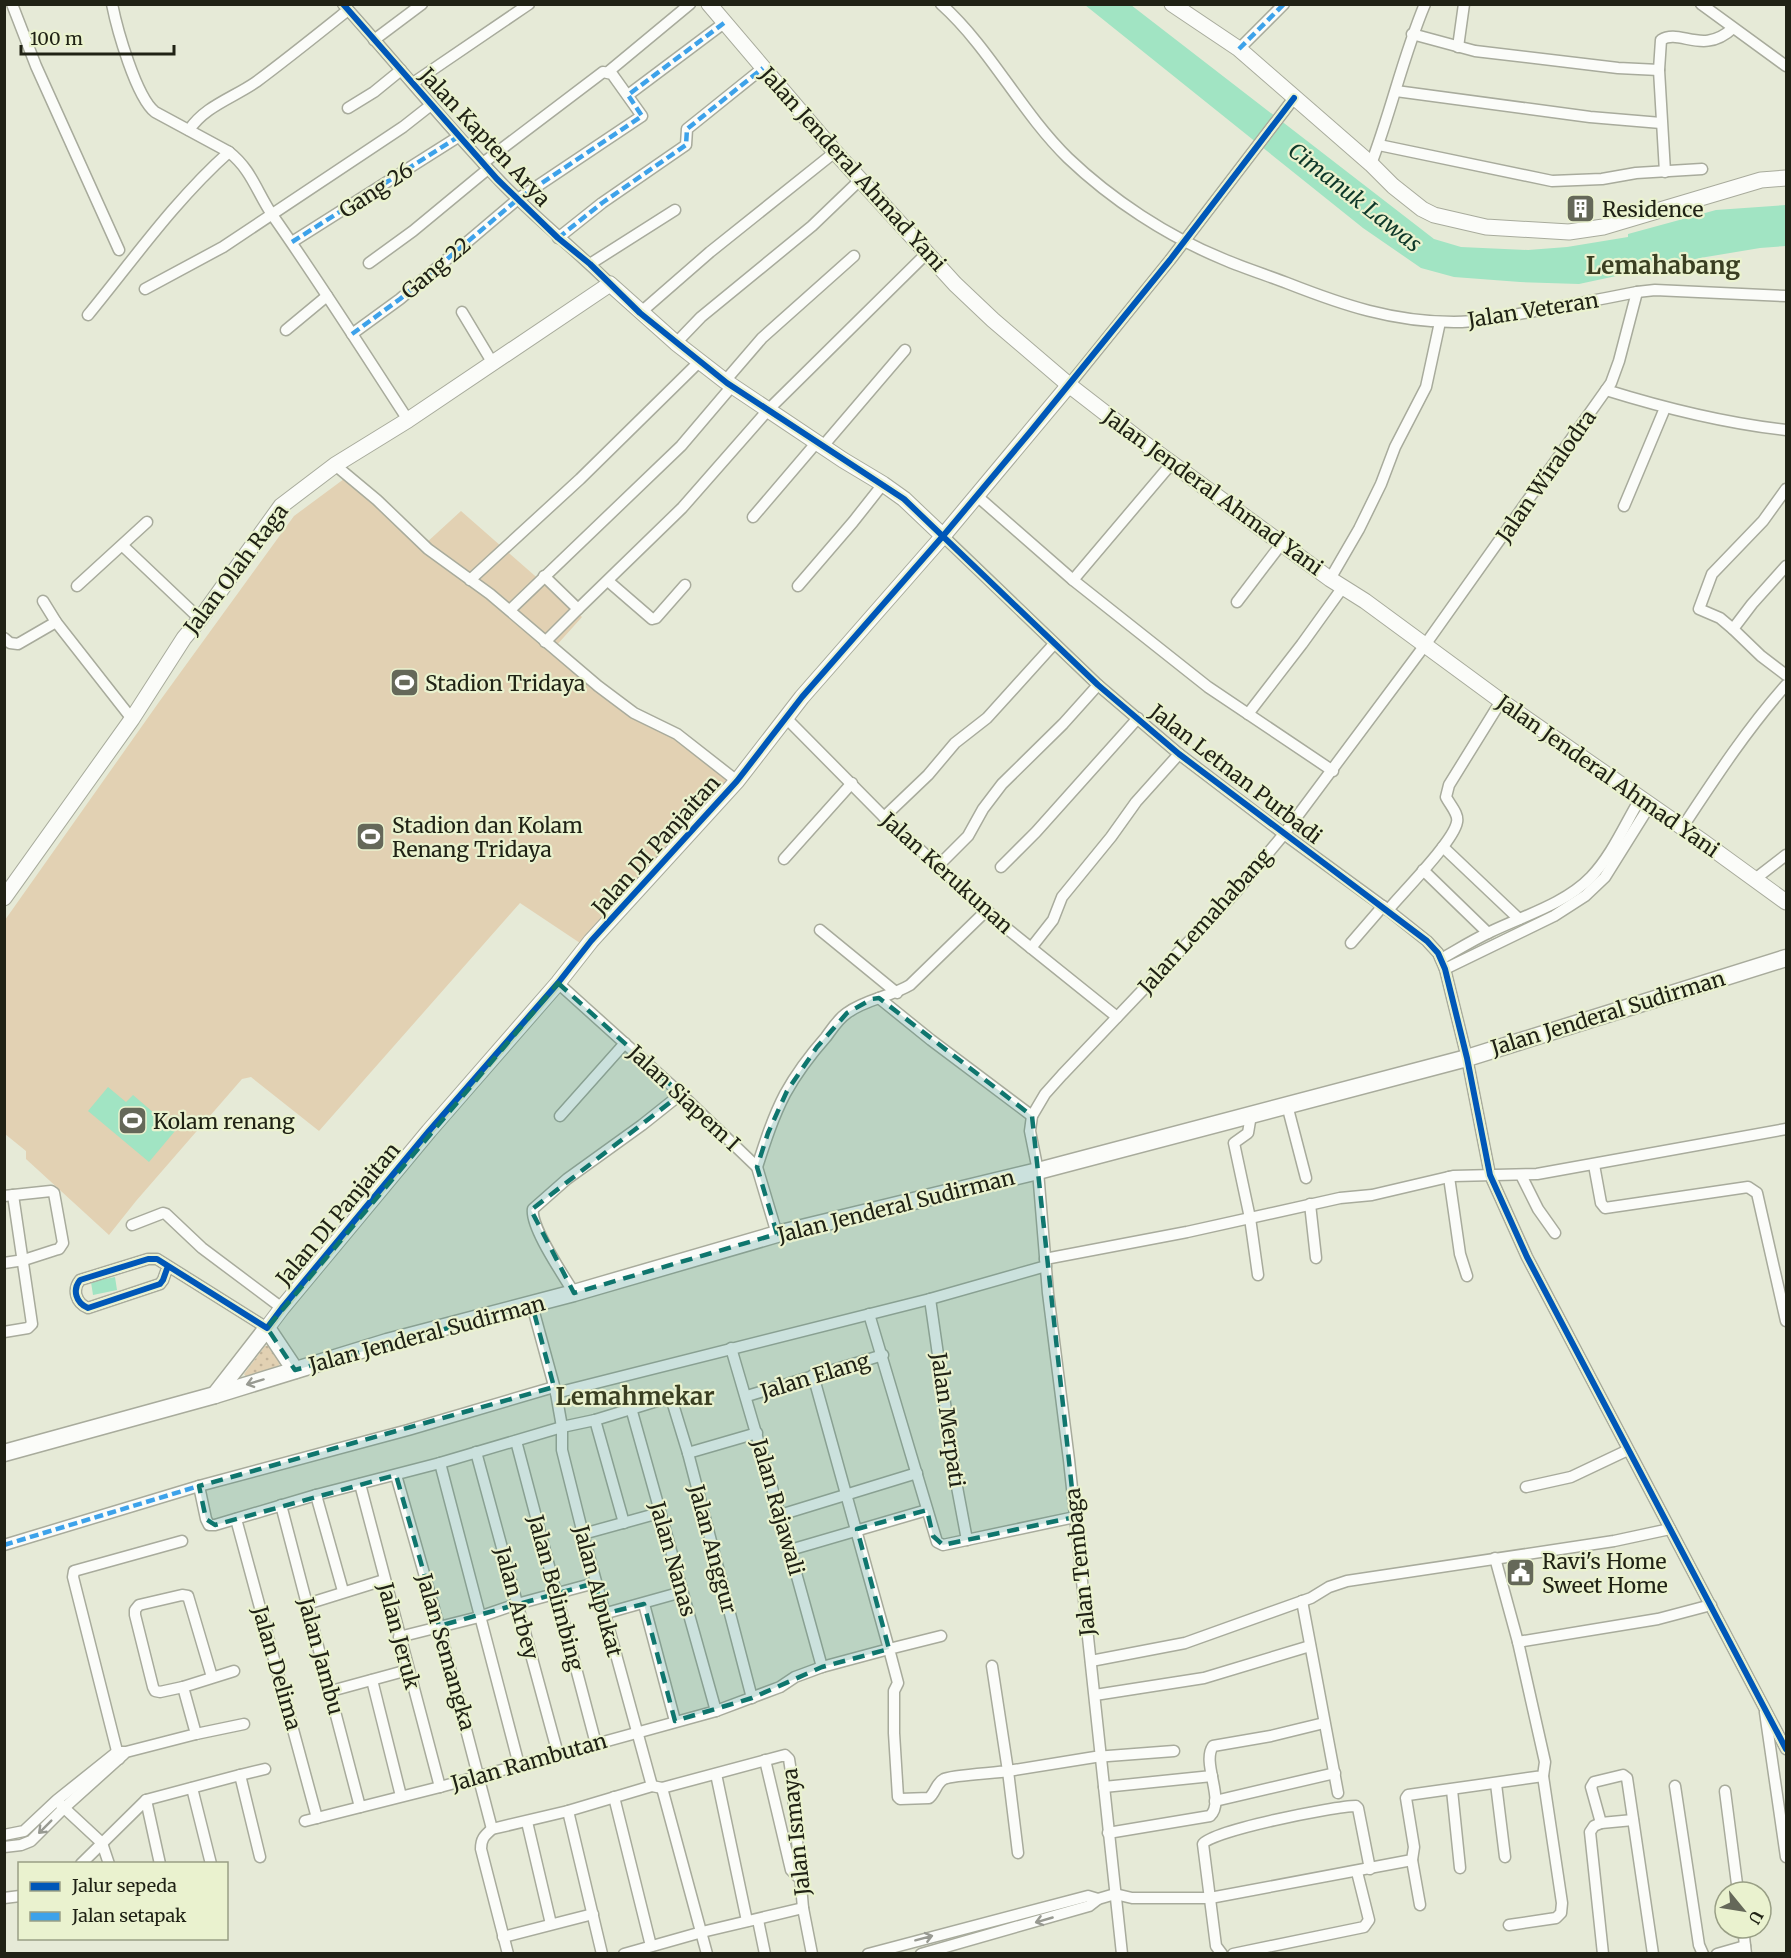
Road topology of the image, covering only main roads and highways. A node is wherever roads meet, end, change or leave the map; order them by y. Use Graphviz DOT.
graph roads {
  1 [pos="1785,955"];
  2 [pos="295,1370"];
  3 [pos="215,1395"];
  4 [pos="4,1453"];
  1 -- 2 [label="main road, Jalan Jenderal Sudirman"];
  2 -- 3 [label="main road, Jalan Jenderal Sudirman, one-way"];
  2 -- 3 [label="main road"];
  3 -- 4 [label="main road, Jalan Jenderal Sudirman"];
}
